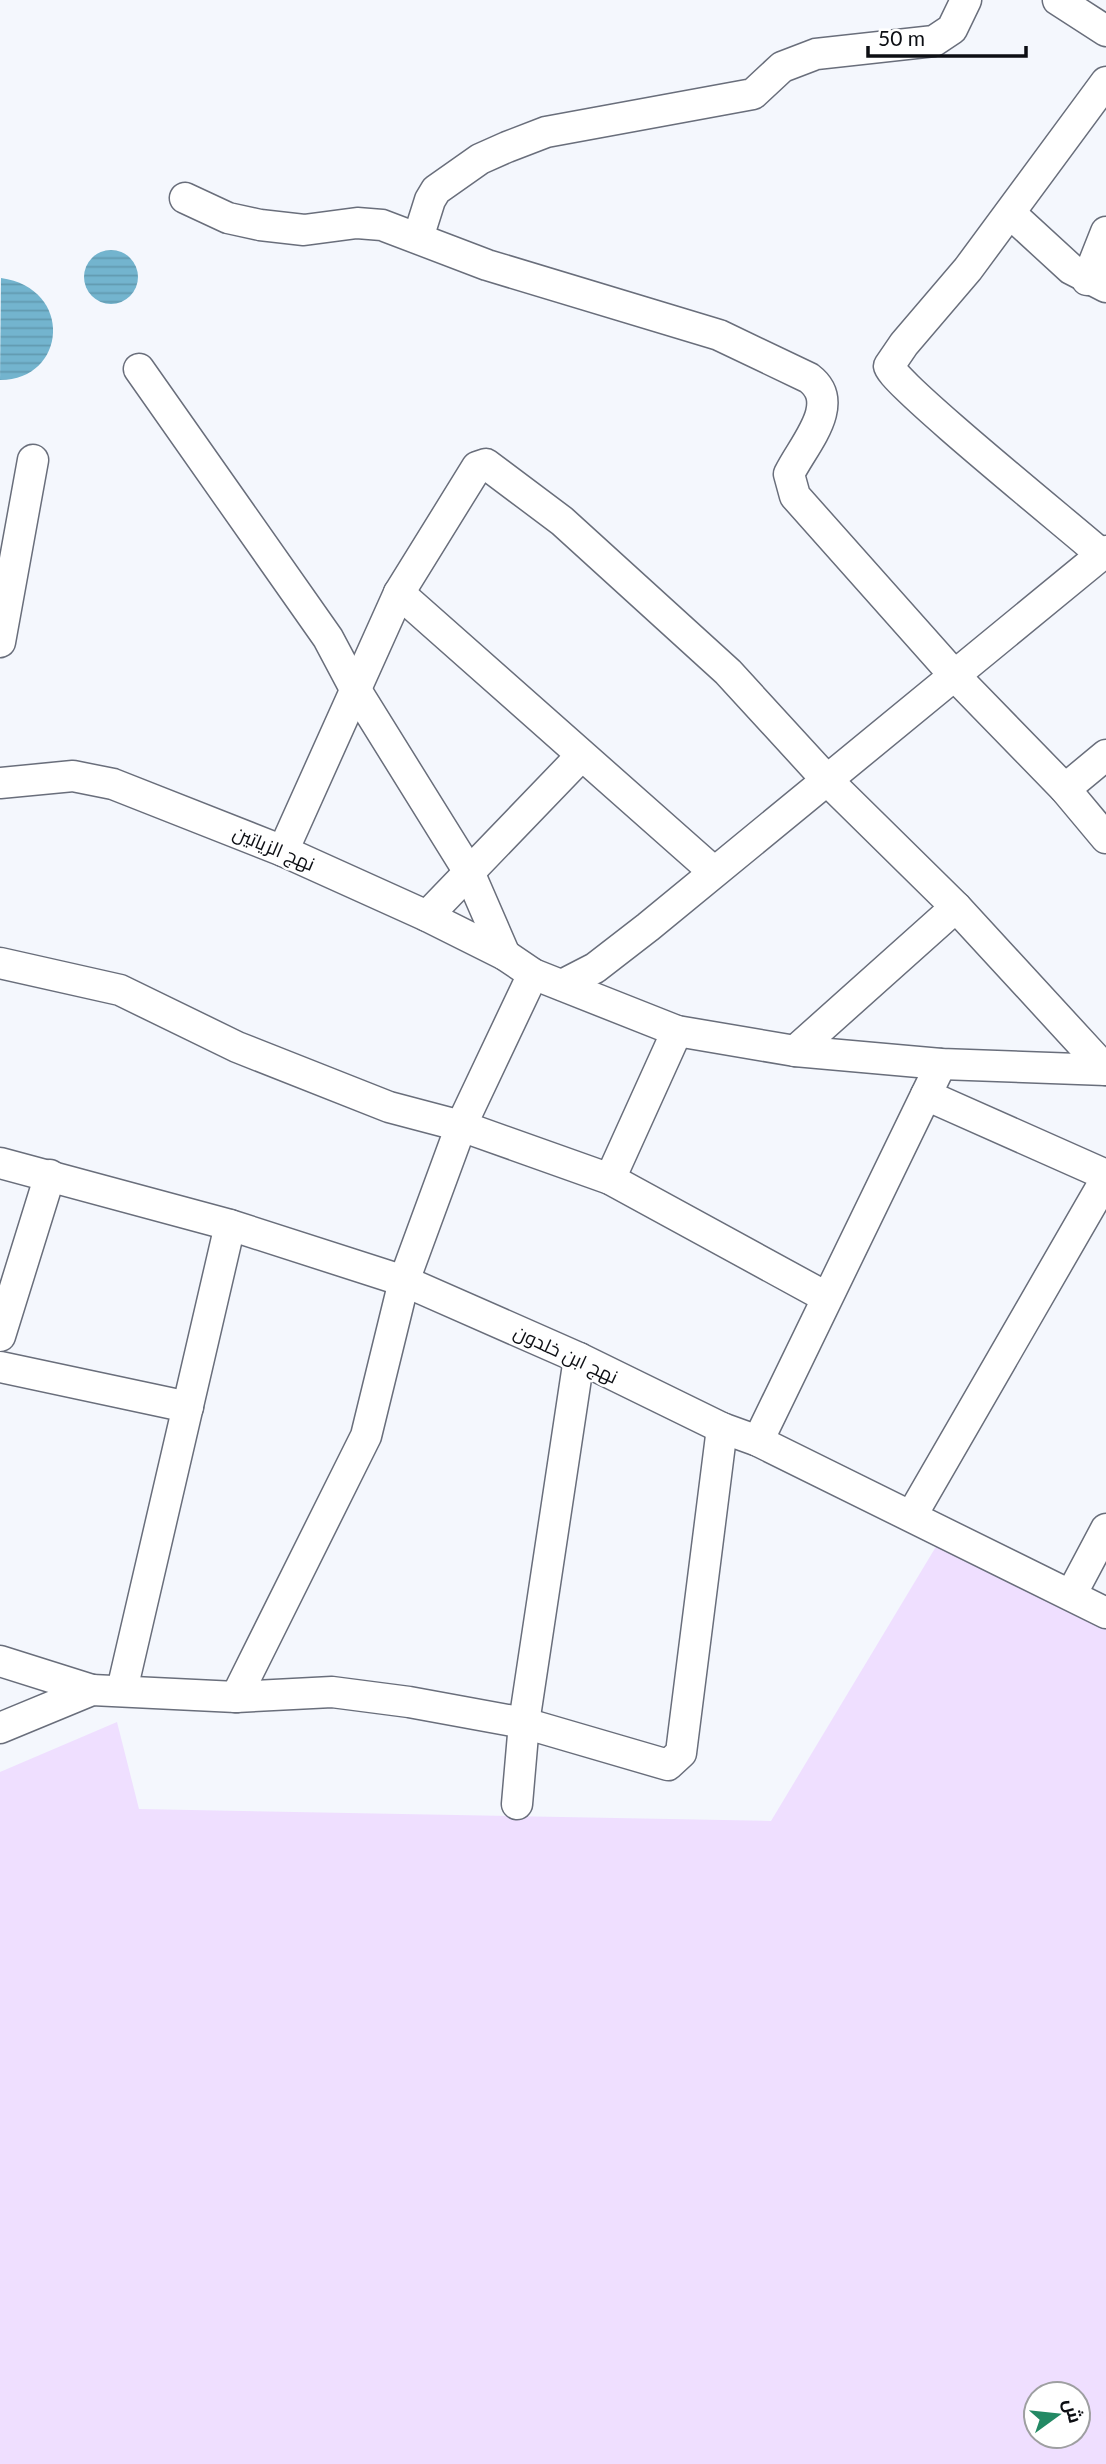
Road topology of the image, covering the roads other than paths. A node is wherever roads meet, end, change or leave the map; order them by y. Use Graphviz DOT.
graph roads {
  1 [pos="966,0"];
  2 [pos="1058,0"];
  3 [pos="1106,31"];
  4 [pos="1106,82"];
  5 [pos="184,198"];
  6 [pos="1010,213"];
  7 [pos="1106,232"];
  8 [pos="418,237"];
  9 [pos="1096,284"];
  10 [pos="139,369"];
  11 [pos="33,460"];
  12 [pos="1104,552"];
  13 [pos="399,593"];
  14 [pos="0,642"];
  15 [pos="956,677"];
  16 [pos="354,687"];
  17 [pos="1106,755"];
  18 [pos="581,756"];
  19 [pos="827,780"];
  20 [pos="0,783"];
  21 [pos="1065,789"];
  22 [pos="1106,838"];
  23 [pos="283,851"];
  24 [pos="713,871"];
  25 [pos="469,872"];
  26 [pos="956,907"];
  27 [pos="427,916"];
  28 [pos="505,955"];
  29 [pos="0,963"];
  30 [pos="533,974"];
  31 [pos="562,985"];
  32 [pos="677,1031"];
  33 [pos="795,1051"];
  34 [pos="941,1064"];
  35 [pos="1106,1070"];
  36 [pos="926,1095"];
  37 [pos="461,1126"];
  38 [pos="0,1163"];
  39 [pos="50,1175"];
  40 [pos="1106,1177"];
  41 [pos="610,1180"];
  42 [pos="230,1225"];
  43 [pos="404,1281"];
  44 [pos="826,1297"];
  45 [pos="0,1336"];
  46 [pos="579,1358"];
  47 [pos="0,1367"];
  48 [pos="188,1407"];
  49 [pos="722,1428"];
  50 [pos="758,1441"];
  51 [pos="912,1515"];
  52 [pos="1106,1529"];
  53 [pos="1071,1595"];
  54 [pos="1106,1613"];
  55 [pos="0,1661"];
  56 [pos="92,1690"];
  57 [pos="122,1690"];
  58 [pos="236,1697"];
  59 [pos="524,1723"];
  60 [pos="0,1728"];
  61 [pos="517,1804"];
  1 -- 8 [label="street"];
  2 -- 3 [label="street"];
  4 -- 6 [label="street"];
  5 -- 8 [label="street"];
  6 -- 9 [label="street"];
  6 -- 12 [label="street"];
  7 -- 9 [label="street"];
  8 -- 15 [label="street"];
  10 -- 16 [label="street"];
  11 -- 14 [label="street"];
  12 -- 15 [label="street"];
  13 -- 16 [label="street"];
  13 -- 18 [label="street"];
  13 -- 19 [label="street"];
  15 -- 19 [label="street"];
  15 -- 21 [label="street"];
  16 -- 23 [label="street"];
  16 -- 25 [label="street"];
  17 -- 21 [label="street"];
  18 -- 24 [label="street"];
  18 -- 25 [label="street"];
  19 -- 24 [label="street"];
  19 -- 26 [label="street"];
  20 -- 23 [label="street, نهج الزياتين"];
  21 -- 22 [label="street"];
  23 -- 27 [label="street, نهج الزياتين"];
  24 -- 31 [label="street"];
  25 -- 27 [label="street"];
  25 -- 28 [label="street"];
  26 -- 33 [label="street"];
  26 -- 35 [label="street"];
  27 -- 28 [label="street, نهج الزياتين"];
  28 -- 30 [label="street, نهج الزياتين"];
  29 -- 37 [label="street"];
  30 -- 31 [label="street, نهج الزياتين"];
  30 -- 37 [label="street"];
  31 -- 32 [label="street, نهج الزياتين"];
  32 -- 33 [label="street, نهج الزياتين"];
  32 -- 41 [label="street"];
  33 -- 34 [label="street, نهج الزياتين"];
  34 -- 35 [label="street, نهج الزياتين"];
  34 -- 36 [label="street"];
  36 -- 40 [label="street"];
  36 -- 44 [label="street"];
  37 -- 41 [label="street"];
  37 -- 43 [label="street"];
  38 -- 39 [label="street, نهج ابن خلدون"];
  39 -- 42 [label="street, نهج ابن خلدون"];
  39 -- 45 [label="street"];
  40 -- 51 [label="street"];
  41 -- 44 [label="street"];
  42 -- 43 [label="street, نهج ابن خلدون"];
  42 -- 48 [label="street"];
  43 -- 46 [label="street, نهج ابن خلدون"];
  43 -- 58 [label="street"];
  44 -- 50 [label="street"];
  46 -- 49 [label="street, نهج ابن خلدون"];
  46 -- 59 [label="street"];
  47 -- 48 [label="street"];
  48 -- 57 [label="street"];
  49 -- 50 [label="street, نهج ابن خلدون"];
  49 -- 59 [label="street"];
  50 -- 51 [label="street, نهج ابن خلدون"];
  51 -- 53 [label="street, نهج ابن خلدون"];
  52 -- 53 [label="street"];
  53 -- 54 [label="street, نهج ابن خلدون"];
  55 -- 56 [label="street"];
  56 -- 57 [label="street"];
  56 -- 60 [label="street"];
  57 -- 58 [label="street"];
  58 -- 59 [label="street"];
  59 -- 61 [label="street"];
}
